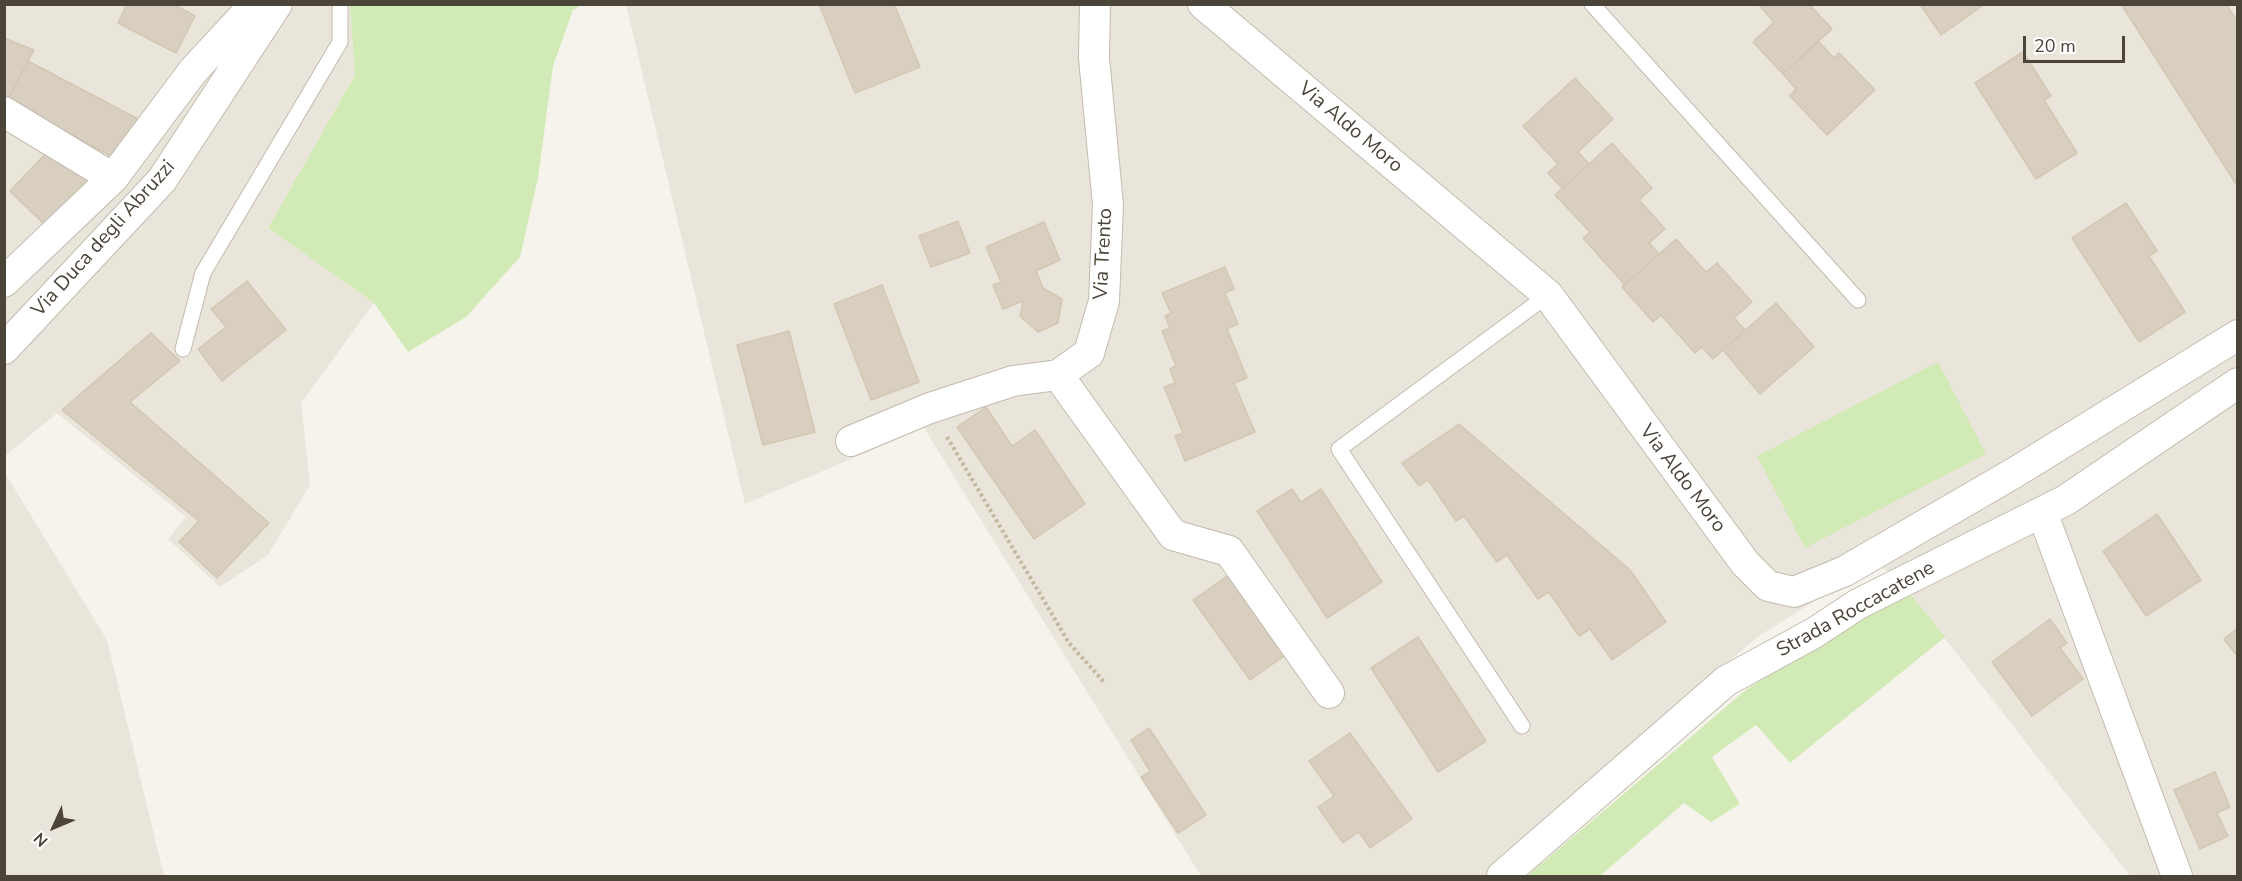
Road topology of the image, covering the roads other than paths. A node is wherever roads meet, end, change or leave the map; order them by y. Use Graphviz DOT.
graph roads {
  1 [pos="255,4"];
  2 [pos="277,4"];
  3 [pos="339,4"];
  4 [pos="1095,4"];
  5 [pos="1203,4"];
  6 [pos="1592,4"];
  7 [pos="4,112"];
  8 [pos="113,178"];
  9 [pos="4,282"];
  10 [pos="1548,295"];
  11 [pos="1858,300"];
  12 [pos="2238,335"];
  13 [pos="4,349"];
  14 [pos="183,349"];
  15 [pos="1058,375"];
  16 [pos="2238,383"];
  17 [pos="851,441"];
  18 [pos="2042,512"];
  19 [pos="1329,693"];
  20 [pos="1522,726"];
  21 [pos="1502,876"];
  22 [pos="2177,876"];
  1 -- 8 [label="street"];
  2 -- 13 [label="street, Via Duca degli Abruzzi"];
  3 -- 14 [label="lane"];
  4 -- 15 [label="street, Via Trento"];
  5 -- 10 [label="street, Via Aldo Moro"];
  6 -- 11 [label="lane"];
  7 -- 8 [label="street"];
  8 -- 9 [label="street"];
  10 -- 12 [label="street, Via Aldo Moro"];
  10 -- 20 [label="lane"];
  15 -- 17 [label="street, Via Trento"];
  15 -- 19 [label="street"];
  16 -- 18 [label="street, Strada Roccacatene"];
  18 -- 21 [label="street, Strada Roccacatene"];
  18 -- 22 [label="street"];
}
